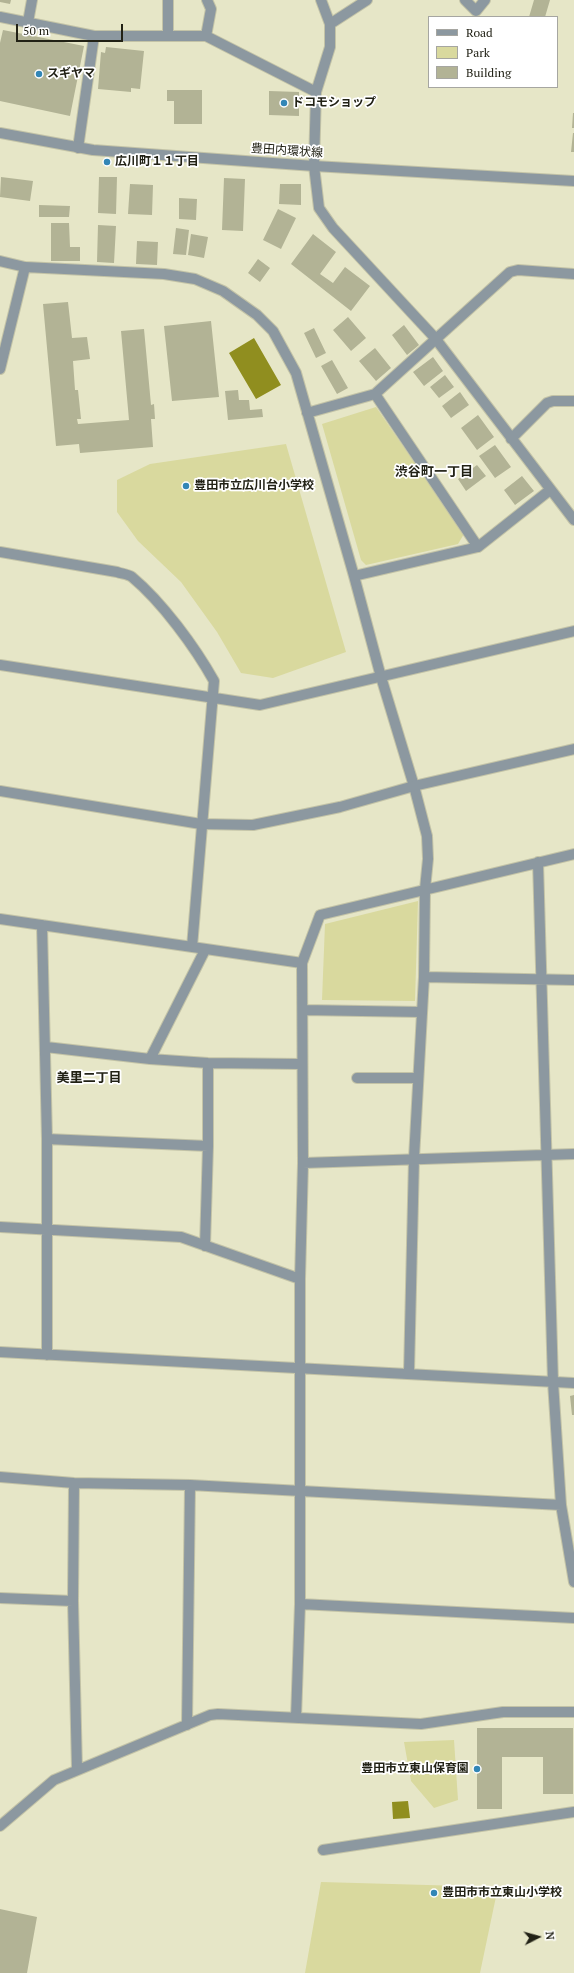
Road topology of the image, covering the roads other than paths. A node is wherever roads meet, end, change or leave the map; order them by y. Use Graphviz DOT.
graph roads {
  1 [pos="32,0"];
  2 [pos="168,0"];
  3 [pos="207,0"];
  4 [pos="321,0"];
  5 [pos="367,0"];
  6 [pos="465,0"];
  7 [pos="485,0"];
  8 [pos="0,17"];
  9 [pos="28,22"];
  10 [pos="330,24"];
  11 [pos="168,35"];
  12 [pos="94,36"];
  13 [pos="206,36"];
  14 [pos="316,92"];
  15 [pos="0,133"];
  16 [pos="78,148"];
  17 [pos="314,166"];
  18 [pos="574,180"];
  19 [pos="0,261"];
  20 [pos="25,267"];
  21 [pos="574,274"];
  22 [pos="435,338"];
  23 [pos="0,369"];
  24 [pos="375,394"];
  25 [pos="574,401"];
  26 [pos="307,413"];
  27 [pos="511,439"];
  28 [pos="550,490"];
  29 [pos="574,520"];
  30 [pos="478,547"];
  31 [pos="0,552"];
  32 [pos="354,576"];
  33 [pos="574,631"];
  34 [pos="0,665"];
  35 [pos="381,677"];
  36 [pos="211,699"];
  37 [pos="574,749"];
  38 [pos="414,786"];
  39 [pos="0,792"];
  40 [pos="201,824"];
  41 [pos="574,854"];
  42 [pos="538,862"];
  43 [pos="425,888"];
  44 [pos="0,919"];
  45 [pos="42,925"];
  46 [pos="192,947"];
  47 [pos="205,950"];
  48 [pos="302,964"];
  49 [pos="424,977"];
  50 [pos="542,980"];
  51 [pos="574,980"];
  52 [pos="303,1010"];
  53 [pos="421,1012"];
  54 [pos="46,1047"];
  55 [pos="150,1059"];
  56 [pos="208,1063"];
  57 [pos="302,1064"];
  58 [pos="357,1078"];
  59 [pos="418,1078"];
  60 [pos="47,1139"];
  61 [pos="208,1146"];
  62 [pos="545,1154"];
  63 [pos="574,1154"];
  64 [pos="414,1158"];
  65 [pos="304,1163"];
  66 [pos="0,1227"];
  67 [pos="46,1229"];
  68 [pos="205,1246"];
  69 [pos="300,1279"];
  70 [pos="0,1352"];
  71 [pos="46,1355"];
  72 [pos="300,1368"];
  73 [pos="409,1373"];
  74 [pos="552,1382"];
  75 [pos="574,1383"];
  76 [pos="0,1477"];
  77 [pos="74,1483"];
  78 [pos="190,1485"];
  79 [pos="301,1491"];
  80 [pos="561,1505"];
  81 [pos="574,1582"];
  82 [pos="0,1598"];
  83 [pos="73,1601"];
  84 [pos="300,1604"];
  85 [pos="574,1618"];
  86 [pos="574,1712"];
  87 [pos="296,1718"];
  88 [pos="187,1725"];
  89 [pos="77,1769"];
  90 [pos="574,1812"];
  91 [pos="0,1826"];
  92 [pos="323,1850"];
  1 -- 9 [label="street"];
  2 -- 11 [label="street"];
  3 -- 13 [label="street"];
  4 -- 10 [label="street"];
  5 -- 10 [label="street"];
  6 -- 7 [label="street"];
  8 -- 9 [label="street"];
  9 -- 12 [label="street"];
  10 -- 14 [label="street"];
  11 -- 12 [label="street"];
  11 -- 13 [label="street"];
  12 -- 16 [label="street"];
  13 -- 14 [label="street"];
  14 -- 17 [label="street"];
  15 -- 16 [label="street, 豊田内環状線"];
  16 -- 17 [label="street, 豊田内環状線"];
  17 -- 18 [label="street, 豊田内環状線"];
  17 -- 22 [label="street"];
  19 -- 20 [label="street"];
  20 -- 23 [label="street"];
  20 -- 26 [label="street"];
  21 -- 22 [label="street"];
  22 -- 24 [label="street"];
  22 -- 27 [label="street"];
  24 -- 26 [label="street"];
  24 -- 30 [label="street"];
  25 -- 27 [label="street"];
  26 -- 32 [label="street"];
  27 -- 28 [label="street"];
  28 -- 29 [label="street"];
  28 -- 30 [label="street"];
  30 -- 32 [label="street"];
  31 -- 36 [label="street"];
  32 -- 35 [label="street"];
  33 -- 35 [label="street"];
  34 -- 36 [label="street"];
  35 -- 36 [label="street"];
  35 -- 38 [label="street"];
  36 -- 40 [label="street"];
  37 -- 38 [label="street"];
  38 -- 40 [label="street"];
  38 -- 43 [label="street"];
  39 -- 40 [label="street"];
  40 -- 46 [label="street"];
  41 -- 42 [label="street"];
  42 -- 43 [label="street"];
  42 -- 50 [label="street"];
  43 -- 48 [label="street"];
  43 -- 49 [label="street"];
  44 -- 45 [label="street"];
  45 -- 46 [label="street"];
  45 -- 54 [label="street"];
  46 -- 47 [label="street"];
  47 -- 48 [label="street"];
  47 -- 55 [label="street"];
  48 -- 52 [label="street"];
  49 -- 50 [label="street"];
  49 -- 53 [label="street"];
  50 -- 51 [label="street"];
  50 -- 62 [label="street"];
  52 -- 53 [label="street"];
  52 -- 57 [label="street"];
  53 -- 59 [label="street"];
  54 -- 55 [label="street"];
  54 -- 60 [label="street"];
  55 -- 56 [label="street"];
  56 -- 57 [label="street"];
  56 -- 61 [label="street"];
  57 -- 65 [label="street"];
  58 -- 59 [label="street"];
  59 -- 64 [label="street"];
  60 -- 61 [label="street"];
  60 -- 67 [label="street"];
  61 -- 68 [label="street"];
  62 -- 63 [label="street"];
  62 -- 64 [label="street"];
  62 -- 74 [label="street"];
  64 -- 65 [label="street"];
  64 -- 73 [label="street"];
  65 -- 69 [label="street"];
  66 -- 67 [label="street"];
  67 -- 68 [label="street"];
  67 -- 71 [label="street"];
  68 -- 69 [label="street"];
  69 -- 72 [label="street"];
  70 -- 71 [label="street"];
  71 -- 72 [label="street"];
  72 -- 73 [label="street"];
  72 -- 79 [label="street"];
  73 -- 74 [label="street"];
  74 -- 75 [label="street"];
  74 -- 80 [label="street"];
  76 -- 77 [label="street"];
  77 -- 78 [label="street"];
  77 -- 83 [label="street"];
  78 -- 79 [label="street"];
  78 -- 88 [label="street"];
  79 -- 80 [label="street"];
  79 -- 84 [label="street"];
  80 -- 81 [label="street"];
  82 -- 83 [label="street"];
  83 -- 89 [label="street"];
  84 -- 85 [label="street"];
  84 -- 87 [label="street"];
  86 -- 87 [label="street"];
  87 -- 88 [label="street"];
  88 -- 89 [label="street"];
  89 -- 91 [label="street"];
  90 -- 92 [label="street"];
}
